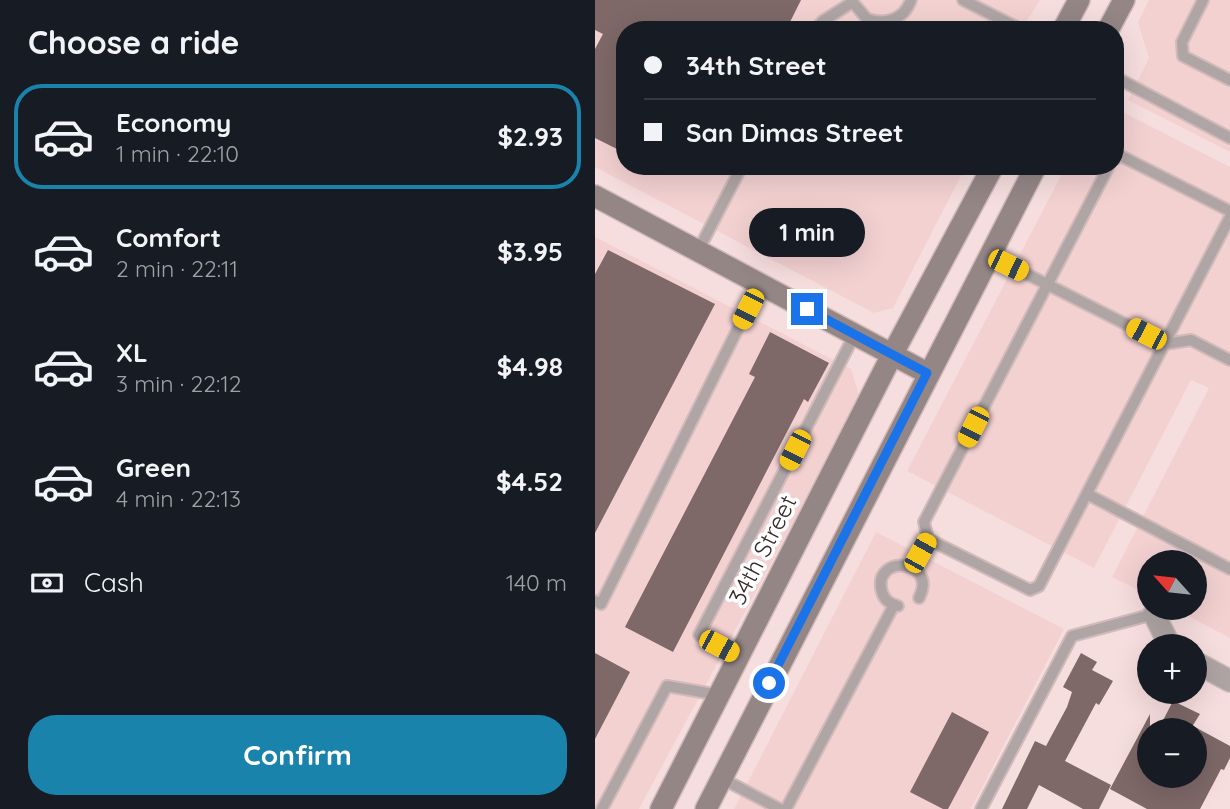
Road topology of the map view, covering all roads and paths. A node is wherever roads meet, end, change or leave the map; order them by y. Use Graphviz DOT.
graph roads {
  1 [pos="911,0"];
  2 [pos="965,0"];
  3 [pos="1079,0"];
  4 [pos="1124,0"];
  5 [pos="1203,0"];
  6 [pos="851,2"];
  7 [pos="823,21"];
  8 [pos="880,21"];
  9 [pos="890,21"];
  10 [pos="1005,21"];
  11 [pos="1068,21"];
  12 [pos="1113,21"];
  13 [pos="1230,80"];
  14 [pos="1124,82"];
  15 [pos="1230,138"];
  16 [pos="1124,158"];
  17 [pos="737,175"];
  18 [pos="988,175"];
  19 [pos="1031,175"];
  20 [pos="1103,175"];
  21 [pos="595,196"];
  22 [pos="1230,211"];
  23 [pos="1230,217"];
  24 [pos="698,251"];
  25 [pos="989,255"];
  26 [pos="760,284"];
  27 [pos="1047,284"];
  28 [pos="855,334"];
  29 [pos="1165,344"];
  30 [pos="892,355"];
  31 [pos="1230,360"];
  32 [pos="927,373"];
  33 [pos="1087,494"];
  34 [pos="928,539"];
  35 [pos="912,567"];
  36 [pos="1230,569"];
  37 [pos="919,598"];
  38 [pos="595,601"];
  39 [pos="1137,619"];
  40 [pos="739,656"];
  41 [pos="1207,669"];
  42 [pos="1230,681"];
  43 [pos="719,695"];
  44 [pos="721,778"];
  45 [pos="602,809"];
  46 [pos="661,809"];
  47 [pos="706,809"];
  48 [pos="781,809"];
  49 [pos="786,809"];
  50 [pos="981,809"];
  1 -- 9 [label="lane"];
  2 -- 10 [label="lane"];
  3 -- 11 [label="street"];
  4 -- 12 [label="street"];
  5 -- 13 [label="lane"];
  6 -- 7 [label="lane"];
  6 -- 8 [label="lane"];
  14 -- 15 [label="lane"];
  16 -- 22 [label="lane"];
  17 -- 24 [label="lane"];
  18 -- 30 [label="street, 34th Street"];
  19 -- 25 [label="street"];
  20 -- 27 [label="lane"];
  21 -- 24 [label="street"];
  23 -- 29 [label="lane"];
  24 -- 26 [label="street"];
  25 -- 27 [label="lane"];
  25 -- 32 [label="street"];
  26 -- 28 [label="street"];
  26 -- 38 [label="lane"];
  27 -- 29 [label="lane"];
  27 -- 34 [label="lane"];
  28 -- 30 [label="street"];
  28 -- 40 [label="lane"];
  29 -- 31 [label="lane"];
  29 -- 33 [label="lane"];
  30 -- 32 [label="street"];
  30 -- 40 [label="street, 34th Street"];
  32 -- 44 [label="street"];
  33 -- 34 [label="lane"];
  33 -- 36 [label="lane"];
  34 -- 35 [label="lane"];
  35 -- 37 [label="lane"];
  35 -- 49 [label="lane"];
  39 -- 50 [label="lane"];
  40 -- 43 [label="street, 34th Street"];
  41 -- 42 [label="street"];
  43 -- 45 [label="lane"];
  43 -- 46 [label="street, 34th Street"];
  44 -- 47 [label="street"];
  44 -- 48 [label="lane"];
}
